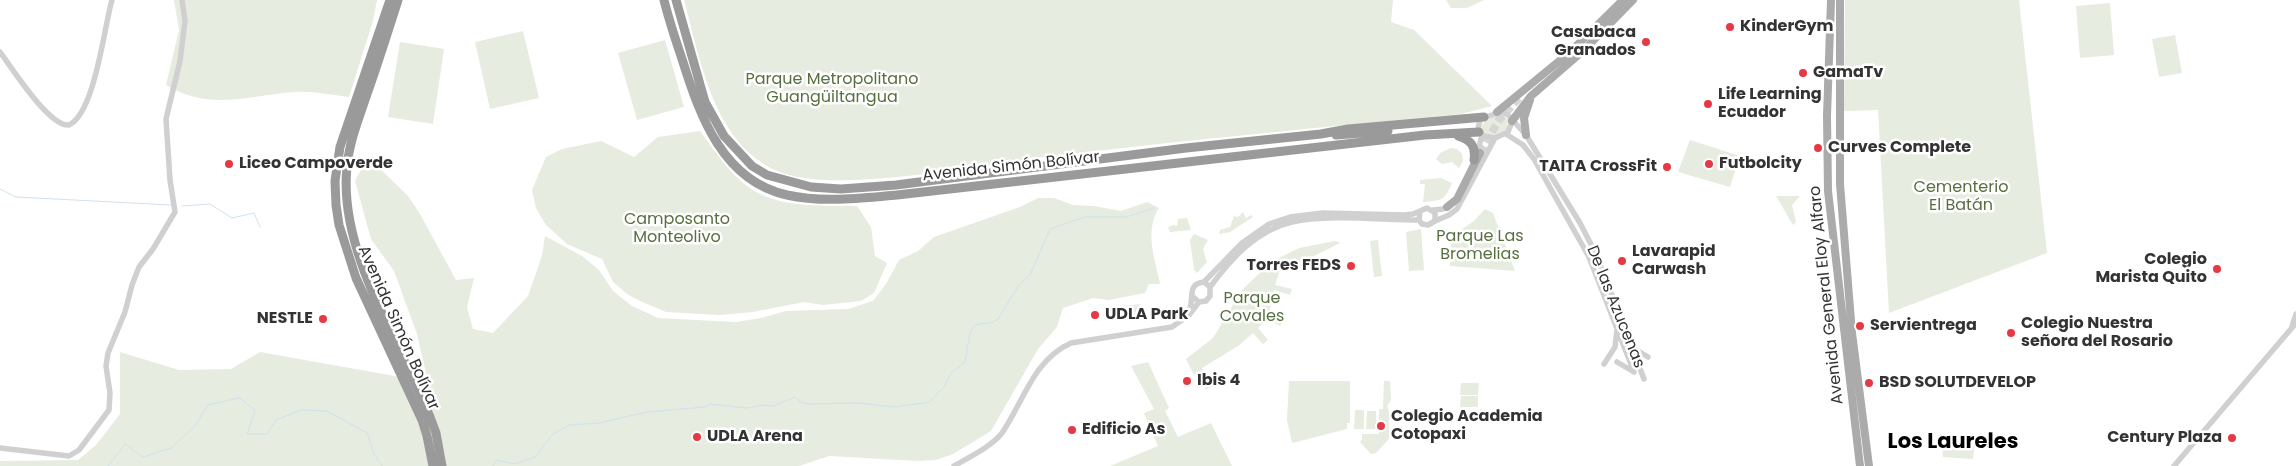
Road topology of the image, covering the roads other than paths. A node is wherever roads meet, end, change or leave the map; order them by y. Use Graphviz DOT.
graph roads {
  1 [pos="112,0"];
  2 [pos="182,0"];
  3 [pos="390,0"];
  4 [pos="398,0"];
  5 [pos="664,0"];
  6 [pos="676,0"];
  7 [pos="1623,0"];
  8 [pos="1633,0"];
  9 [pos="1831,2"];
  10 [pos="1840,2"];
  11 [pos="0,52"];
  12 [pos="1543,76"];
  13 [pos="1528,95"];
  14 [pos="1497,112"];
  15 [pos="1484,117"];
  16 [pos="1512,122"];
  17 [pos="1463,123"];
  18 [pos="1321,134"];
  19 [pos="1448,134"];
  20 [pos="1480,134"];
  21 [pos="1506,134"];
  22 [pos="1526,135"];
  23 [pos="1495,138"];
  24 [pos="1477,156"];
  25 [pos="1447,207"];
  26 [pos="1433,210"];
  27 [pos="1420,212"];
  28 [pos="1419,220"];
  29 [pos="1435,221"];
  30 [pos="1204,282"];
  31 [pos="1210,288"];
  32 [pos="1192,296"];
  33 [pos="1199,302"];
  34 [pos="2296,314"];
  35 [pos="1179,323"];
  36 [pos="2294,324"];
  37 [pos="1617,325"];
  38 [pos="1632,347"];
  39 [pos="1648,357"];
  40 [pos="1617,362"];
  41 [pos="1604,364"];
  42 [pos="1634,372"];
  43 [pos="0,448"];
  44 [pos="433,466"];
  45 [pos="442,466"];
  46 [pos="954,466"];
  47 [pos="1860,466"];
  48 [pos="1869,466"];
  49 [pos="2174,466"];
  1 -- 11 [label="street"];
  2 -- 43 [label="street"];
  3 -- 44 [label="highway, Avenida Simón Bolívar"];
  4 -- 45 [label="highway, Avenida Simón Bolívar"];
  5 -- 19 [label="highway, Avenida Simón Bolívar"];
  6 -- 18 [label="highway, Avenida Simón Bolívar"];
  7 -- 12 [label="main road"];
  8 -- 13 [label="main road"];
  9 -- 10 [label="main road"];
  9 -- 47 [label="main road, Avenida General Eloy Alfaro"];
  10 -- 48 [label="main road, Avenida General Eloy Alfaro"];
  12 -- 13 [label="main road"];
  12 -- 14 [label="main road"];
  13 -- 16 [label="main road"];
  13 -- 22 [label="main road"];
  14 -- 15 [label="street"];
  14 -- 16 [label="street"];
  15 -- 18 [label="highway, Avenida Simón Bolívar"];
  15 -- 20 [label="street"];
  16 -- 21 [label="street"];
  16 -- 22 [label="street, De las Azucenas"];
  17 -- 18 [label="highway"];
  19 -- 20 [label="highway, Avenida Simón Bolívar"];
  19 -- 24 [label="highway"];
  20 -- 23 [label="street"];
  20 -- 24 [label="street"];
  21 -- 23 [label="street"];
  21 -- 37 [label="street, De las Azucenas"];
  22 -- 38 [label="street, De las Azucenas"];
  23 -- 29 [label="street"];
  24 -- 25 [label="main road"];
  25 -- 26 [label="street"];
  26 -- 27 [label="street"];
  26 -- 29 [label="street"];
  27 -- 28 [label="street"];
  27 -- 30 [label="street"];
  28 -- 29 [label="street"];
  28 -- 31 [label="street"];
  30 -- 31 [label="street"];
  30 -- 32 [label="street"];
  31 -- 33 [label="street"];
  32 -- 33 [label="street"];
  32 -- 35 [label="street"];
  33 -- 35 [label="street"];
  34 -- 36 [label="street"];
  35 -- 46 [label="street"];
  36 -- 49 [label="street"];
  37 -- 41 [label="street"];
  37 -- 42 [label="street, De las Azucenas"];
  38 -- 39 [label="street"];
  38 -- 42 [label="street, De las Azucenas"];
  40 -- 42 [label="street"];
}
